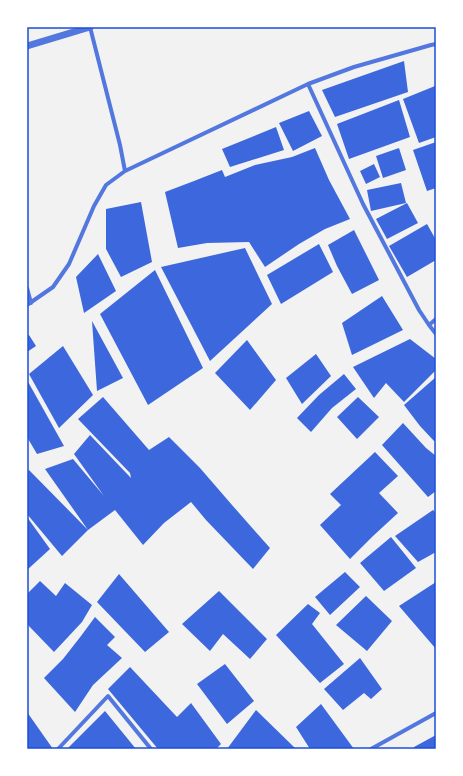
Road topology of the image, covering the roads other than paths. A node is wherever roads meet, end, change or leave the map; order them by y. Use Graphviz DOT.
graph roads {
  1 [pos="90,27"];
  2 [pos="436,44"];
  3 [pos="27,46"];
  4 [pos="308,84"];
  5 [pos="125,171"];
  6 [pos="27,288"];
  7 [pos="29,304"];
  8 [pos="436,319"];
  9 [pos="429,324"];
  10 [pos="436,334"];
  11 [pos="436,713"];
  12 [pos="58,749"];
  13 [pos="151,749"];
  14 [pos="371,749"];
  1 -- 3 [label="street"];
  1 -- 5 [label="street"];
  2 -- 4 [label="street"];
  4 -- 5 [label="street"];
  4 -- 9 [label="street"];
  5 -- 7 [label="street"];
  6 -- 7 [label="street"];
  8 -- 9 [label="street"];
  9 -- 10 [label="street"];
  11 -- 14 [label="street"];
  12 -- 13 [label="street"];
}
